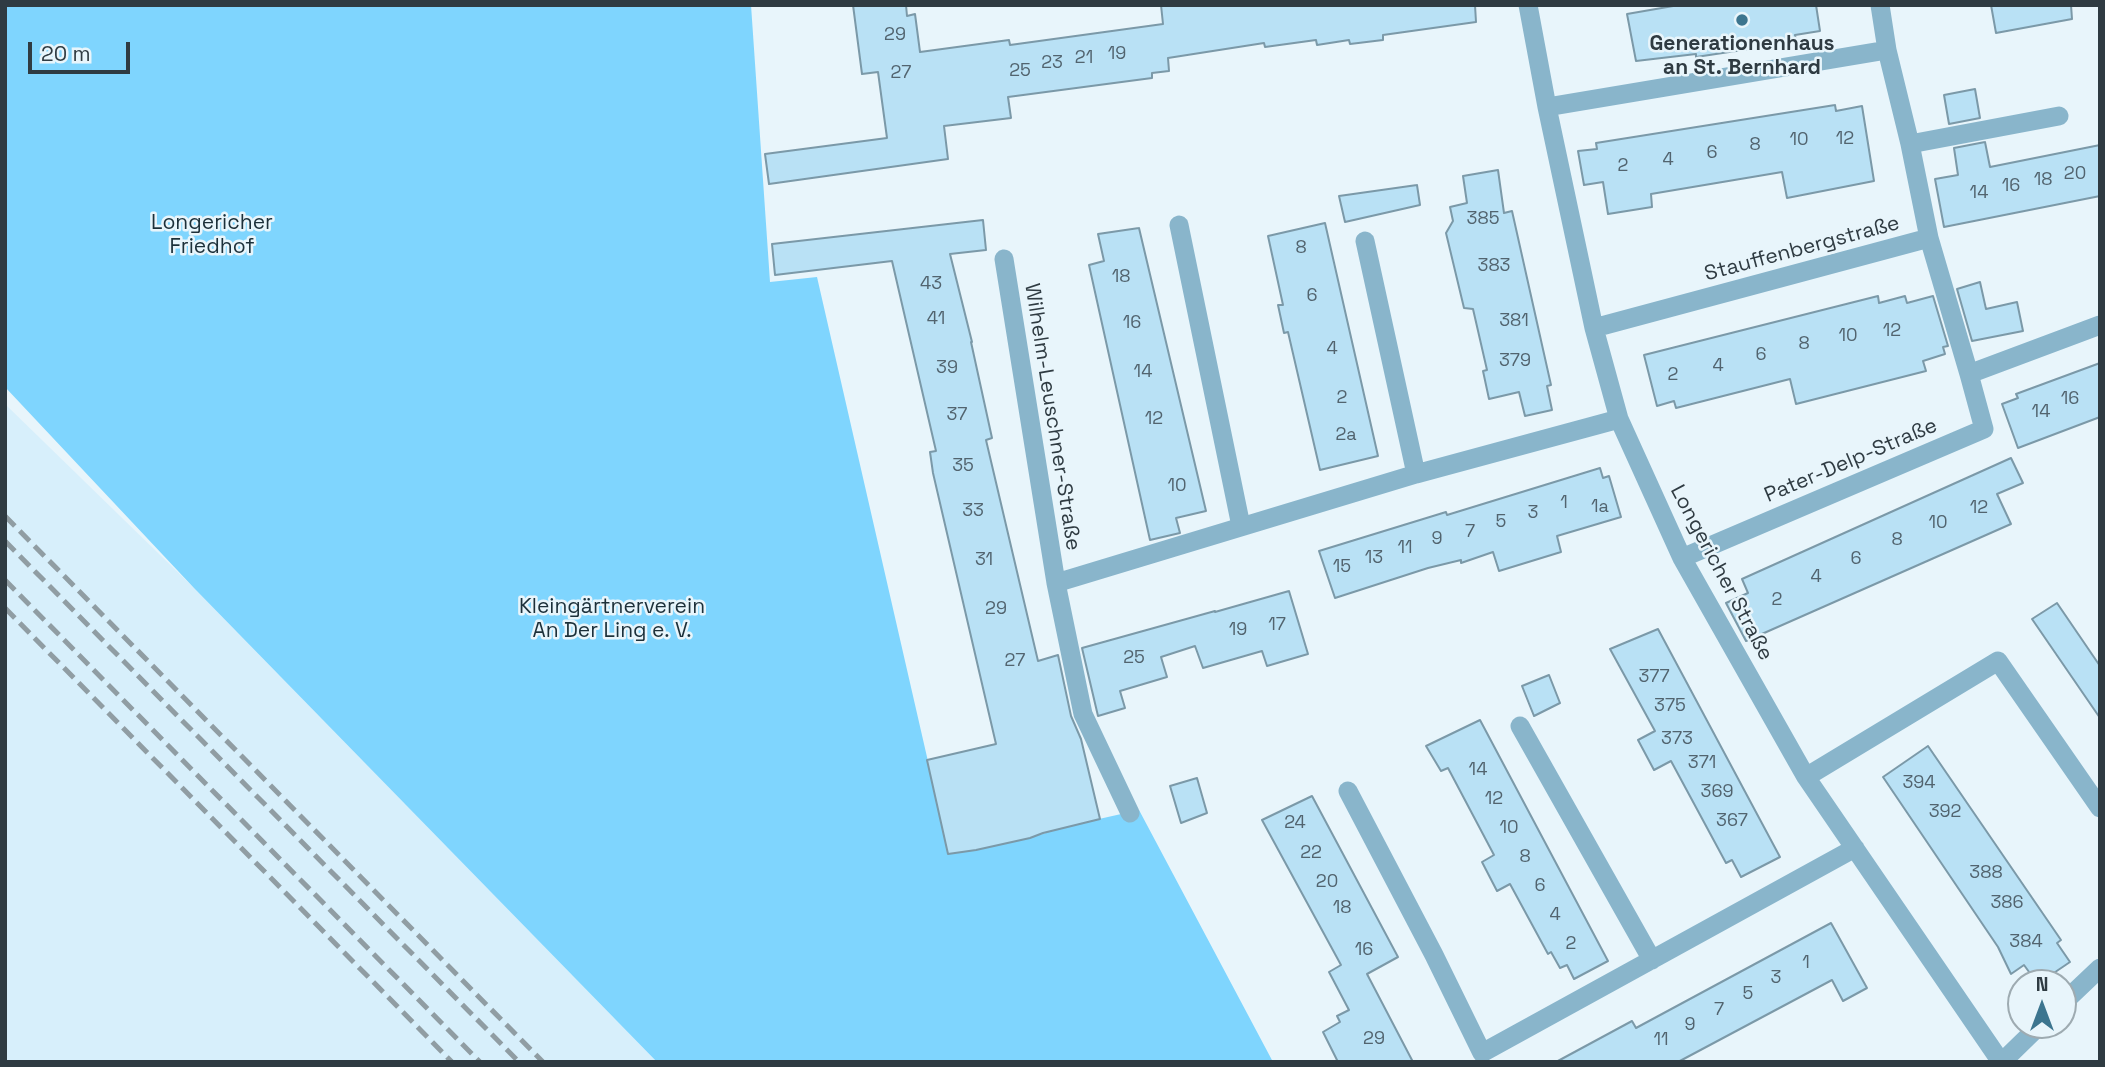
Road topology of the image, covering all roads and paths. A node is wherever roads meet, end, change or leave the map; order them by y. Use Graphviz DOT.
graph roads {
  1 [pos="1528,5"];
  2 [pos="1880,5"];
  3 [pos="1887,50"];
  4 [pos="1547,107"];
  5 [pos="2059,116"];
  6 [pos="1910,144"];
  7 [pos="1179,225"];
  8 [pos="1929,238"];
  9 [pos="1365,240"];
  10 [pos="1004,259"];
  11 [pos="2100,325"];
  12 [pos="1594,328"];
  13 [pos="1969,373"];
  14 [pos="1619,419"];
  15 [pos="1416,474"];
  16 [pos="1241,526"];
  17 [pos="1682,558"];
  18 [pos="1056,583"];
  19 [pos="1520,726"];
  20 [pos="1806,776"];
  21 [pos="1348,791"];
  22 [pos="2100,808"];
  23 [pos="1130,813"];
  24 [pos="1855,848"];
  25 [pos="1652,960"];
  26 [pos="2100,968"];
  27 [pos="2077,990"];
  28 [pos="2025,1039"];
  29 [pos="1479,1057"];
  30 [pos="2001,1062"];
  1 -- 4 [label="street, Longericher Straße"];
  2 -- 3 [label="street, Stauffenbergstraße"];
  3 -- 4 [label="street"];
  3 -- 6 [label="street, Stauffenbergstraße"];
  4 -- 12 [label="street, Longericher Straße"];
  5 -- 6 [label="street"];
  6 -- 8 [label="street, Stauffenbergstraße"];
  7 -- 16 [label="street"];
  8 -- 12 [label="street, Stauffenbergstraße"];
  8 -- 13 [label="street, Pater-Delp-Straße"];
  9 -- 15 [label="street"];
  10 -- 18 [label="street, Wilhelm-Leuschner-Straße"];
  11 -- 13 [label="street"];
  12 -- 14 [label="street, Longericher Straße"];
  13 -- 17 [label="street, Pater-Delp-Straße"];
  14 -- 15 [label="street, Wilhelm-Leuschner-Straße"];
  14 -- 17 [label="street, Longericher Straße"];
  15 -- 16 [label="street, Wilhelm-Leuschner-Straße"];
  16 -- 18 [label="street, Wilhelm-Leuschner-Straße"];
  17 -- 20 [label="street, Longericher Straße"];
  18 -- 23 [label="street, Wilhelm-Leuschner-Straße"];
  19 -- 25 [label="street"];
  20 -- 22 [label="street"];
  20 -- 24 [label="street, Longericher Straße"];
  21 -- 29 [label="street"];
  24 -- 25 [label="street"];
  24 -- 30 [label="street, Longericher Straße"];
  25 -- 29 [label="street"];
  26 -- 27 [label="street"];
  28 -- 30 [label="street"];
}
